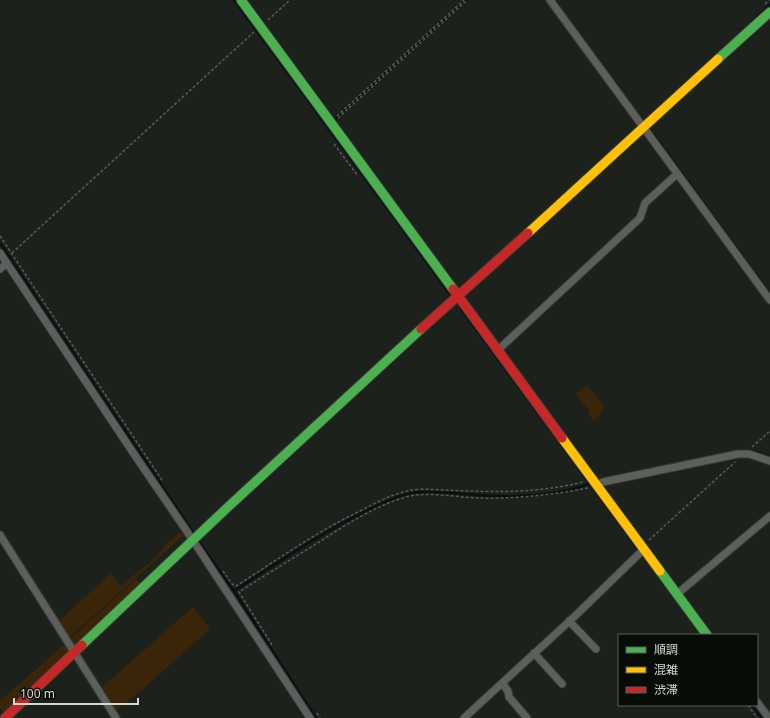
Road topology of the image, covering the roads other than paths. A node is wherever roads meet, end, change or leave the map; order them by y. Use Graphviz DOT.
graph roads {
  1 [pos="241,0"];
  2 [pos="550,0"];
  3 [pos="770,12"];
  4 [pos="643,127"];
  5 [pos="677,174"];
  6 [pos="0,253"];
  7 [pos="7,263"];
  8 [pos="0,269"];
  9 [pos="459,296"];
  10 [pos="770,300"];
  11 [pos="498,350"];
  12 [pos="770,461"];
  13 [pos="592,483"];
  14 [pos="770,516"];
  15 [pos="0,535"];
  16 [pos="195,538"];
  17 [pos="642,551"];
  18 [pos="677,594"];
  19 [pos="569,621"];
  20 [pos="706,634"];
  21 [pos="596,649"];
  22 [pos="75,653"];
  23 [pos="534,653"];
  24 [pos="502,683"];
  25 [pos="562,684"];
  26 [pos="758,703"];
  27 [pos="467,717"];
  28 [pos="5,718"];
  29 [pos="116,718"];
  30 [pos="310,718"];
  31 [pos="527,718"];
  32 [pos="769,718"];
  1 -- 9 [label="street"];
  2 -- 4 [label="street"];
  3 -- 4 [label="street"];
  4 -- 5 [label="street"];
  4 -- 9 [label="street"];
  5 -- 10 [label="street"];
  5 -- 11 [label="street"];
  6 -- 7 [label="street"];
  7 -- 8 [label="street"];
  7 -- 16 [label="street"];
  9 -- 11 [label="street"];
  9 -- 16 [label="street"];
  11 -- 13 [label="street"];
  12 -- 13 [label="street"];
  13 -- 17 [label="street"];
  14 -- 18 [label="street"];
  15 -- 22 [label="street"];
  16 -- 22 [label="street"];
  16 -- 30 [label="street"];
  17 -- 18 [label="street"];
  17 -- 19 [label="street"];
  18 -- 20 [label="street"];
  19 -- 21 [label="street"];
  19 -- 23 [label="street"];
  22 -- 28 [label="street"];
  22 -- 29 [label="street"];
  23 -- 24 [label="street"];
  23 -- 25 [label="street"];
  24 -- 27 [label="street"];
  24 -- 31 [label="street"];
  26 -- 32 [label="street"];
}
